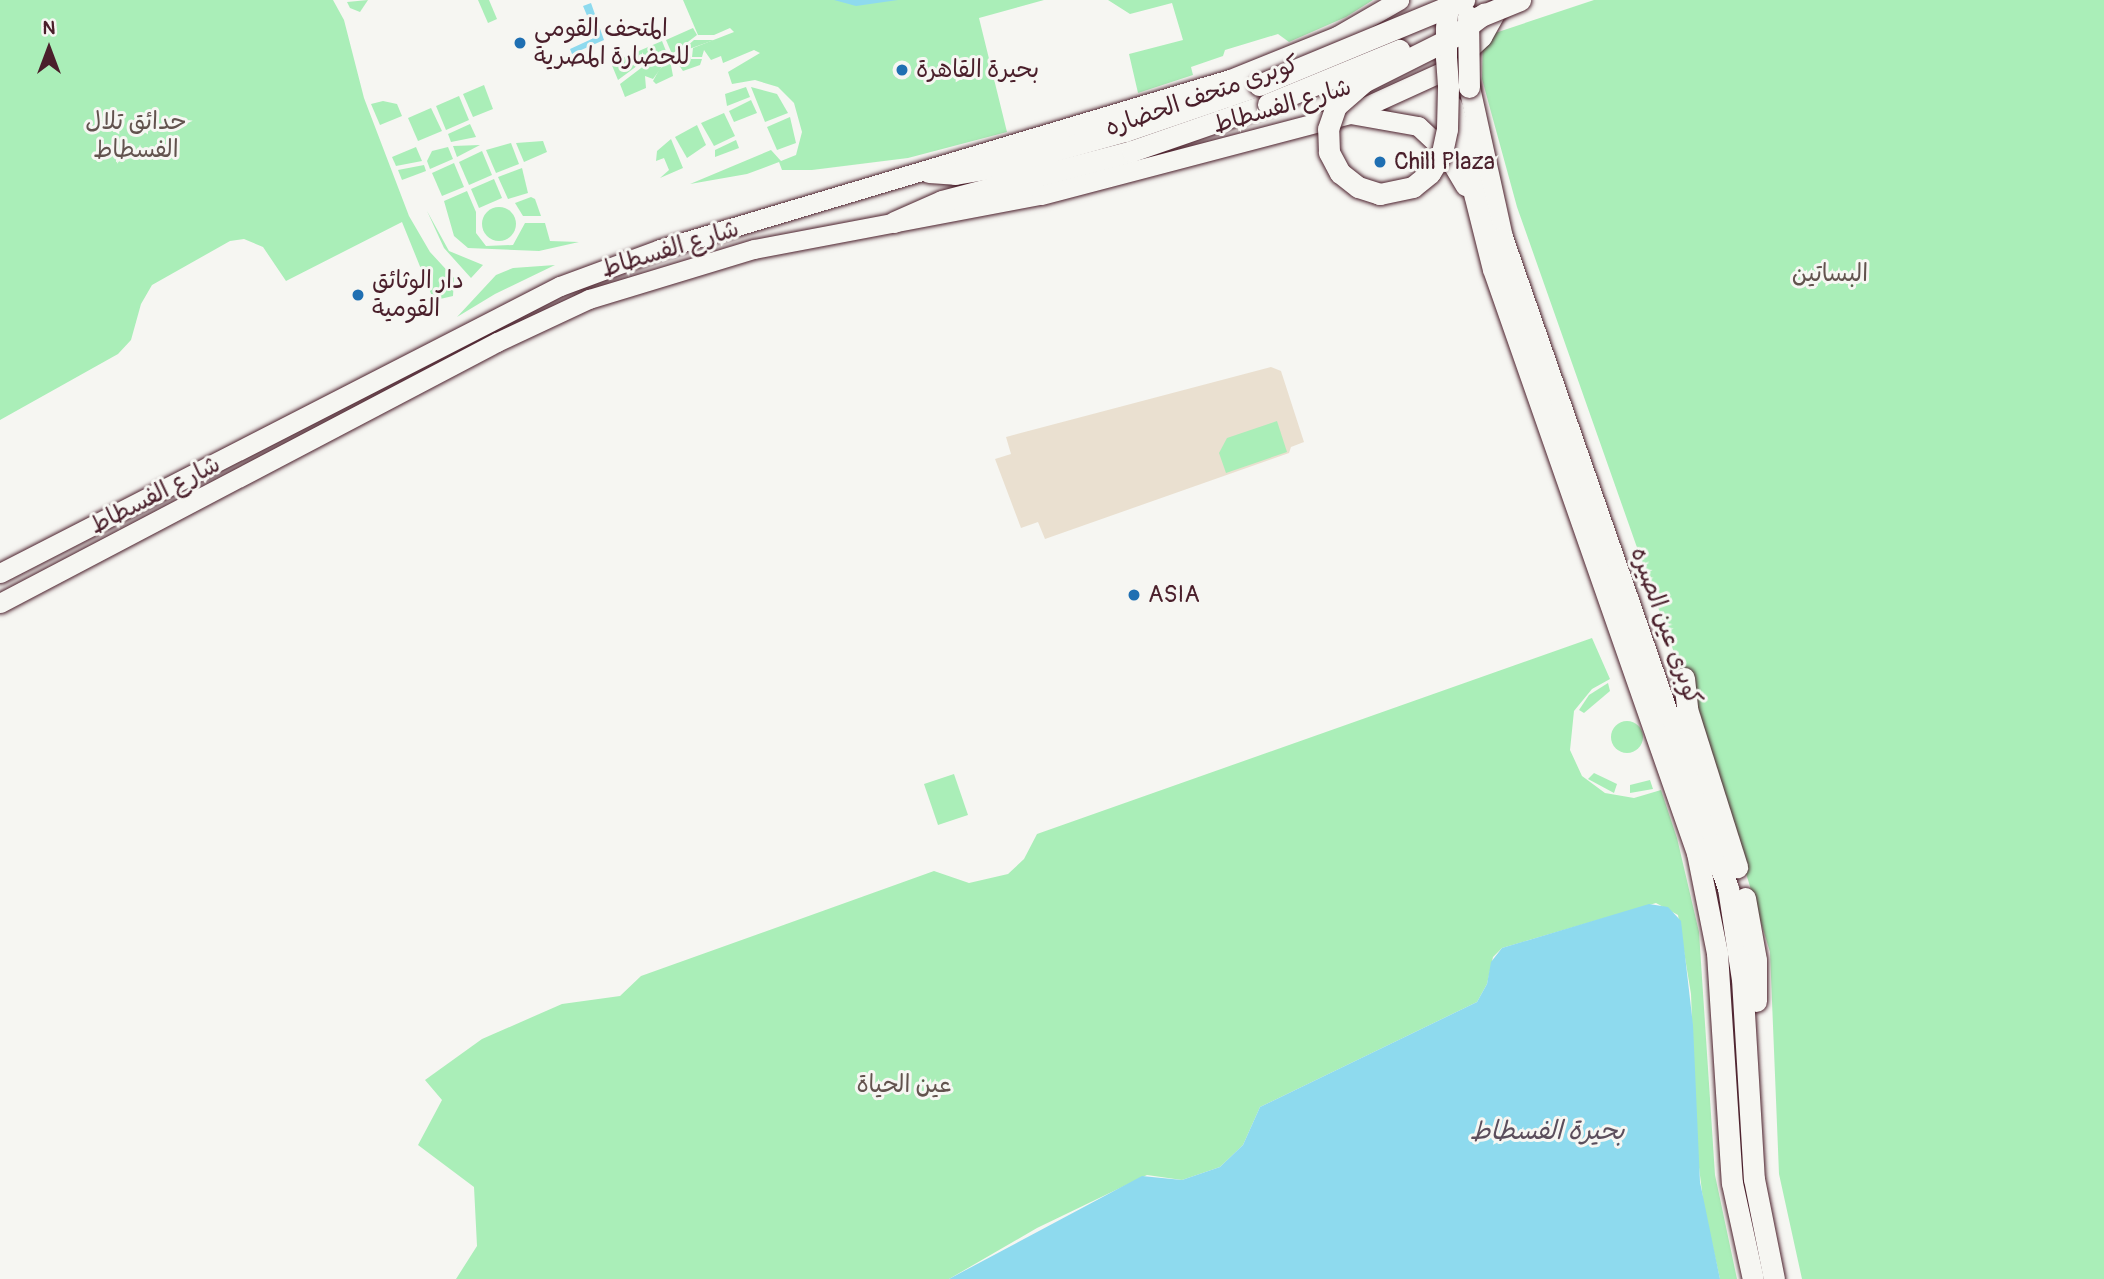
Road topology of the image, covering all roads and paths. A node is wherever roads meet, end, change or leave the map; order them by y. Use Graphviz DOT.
graph roads {
  1 [pos="1399,0"];
  2 [pos="1448,0"];
  3 [pos="1502,0"];
  4 [pos="1520,0"];
  5 [pos="1473,5"];
  6 [pos="1383,13"];
  7 [pos="1448,87"];
  8 [pos="1407,89"];
  9 [pos="1264,94"];
  10 [pos="1349,114"];
  11 [pos="929,172"];
  12 [pos="1465,186"];
  13 [pos="894,222"];
  14 [pos="0,573"];
  15 [pos="0,603"];
  16 [pos="1684,678"];
  17 [pos="1746,1065"];
  18 [pos="1753,1279"];
  19 [pos="1774,1279"];
  1 -- 6 [label="main road, شارع الفسطاط"];
  2 -- 7 [label="highway, كوبرى عين الصيره, bridge"];
  3 -- 8 [label="main road, شارع الفسطاط"];
  4 -- 5 [label="highway, كوبرى متحف الحضاره, bridge"];
  5 -- 7 [label="highway, bridge"];
  5 -- 9 [label="highway, كوبرى متحف الحضاره, bridge"];
  5 -- 17 [label="highway, كوبرى عين الصيره, bridge"];
  6 -- 8 [label="main road"];
  6 -- 11 [label="main road, شارع الفسطاط"];
  7 -- 18 [label="highway, كوبرى عين الصيره, bridge"];
  8 -- 10 [label="main road, شارع الفسطاط"];
  9 -- 11 [label="highway, كوبرى متحف الحضاره"];
  9 -- 13 [label="highway, كوبرى متحف الحضاره"];
  10 -- 12 [label="main road"];
  10 -- 13 [label="main road, شارع الفسطاط"];
  11 -- 14 [label="main road, شارع الفسطاط"];
  13 -- 15 [label="main road, شارع الفسطاط"];
  16 -- 17 [label="highway"];
  17 -- 19 [label="highway, كوبرى عين الصيره"];
}
